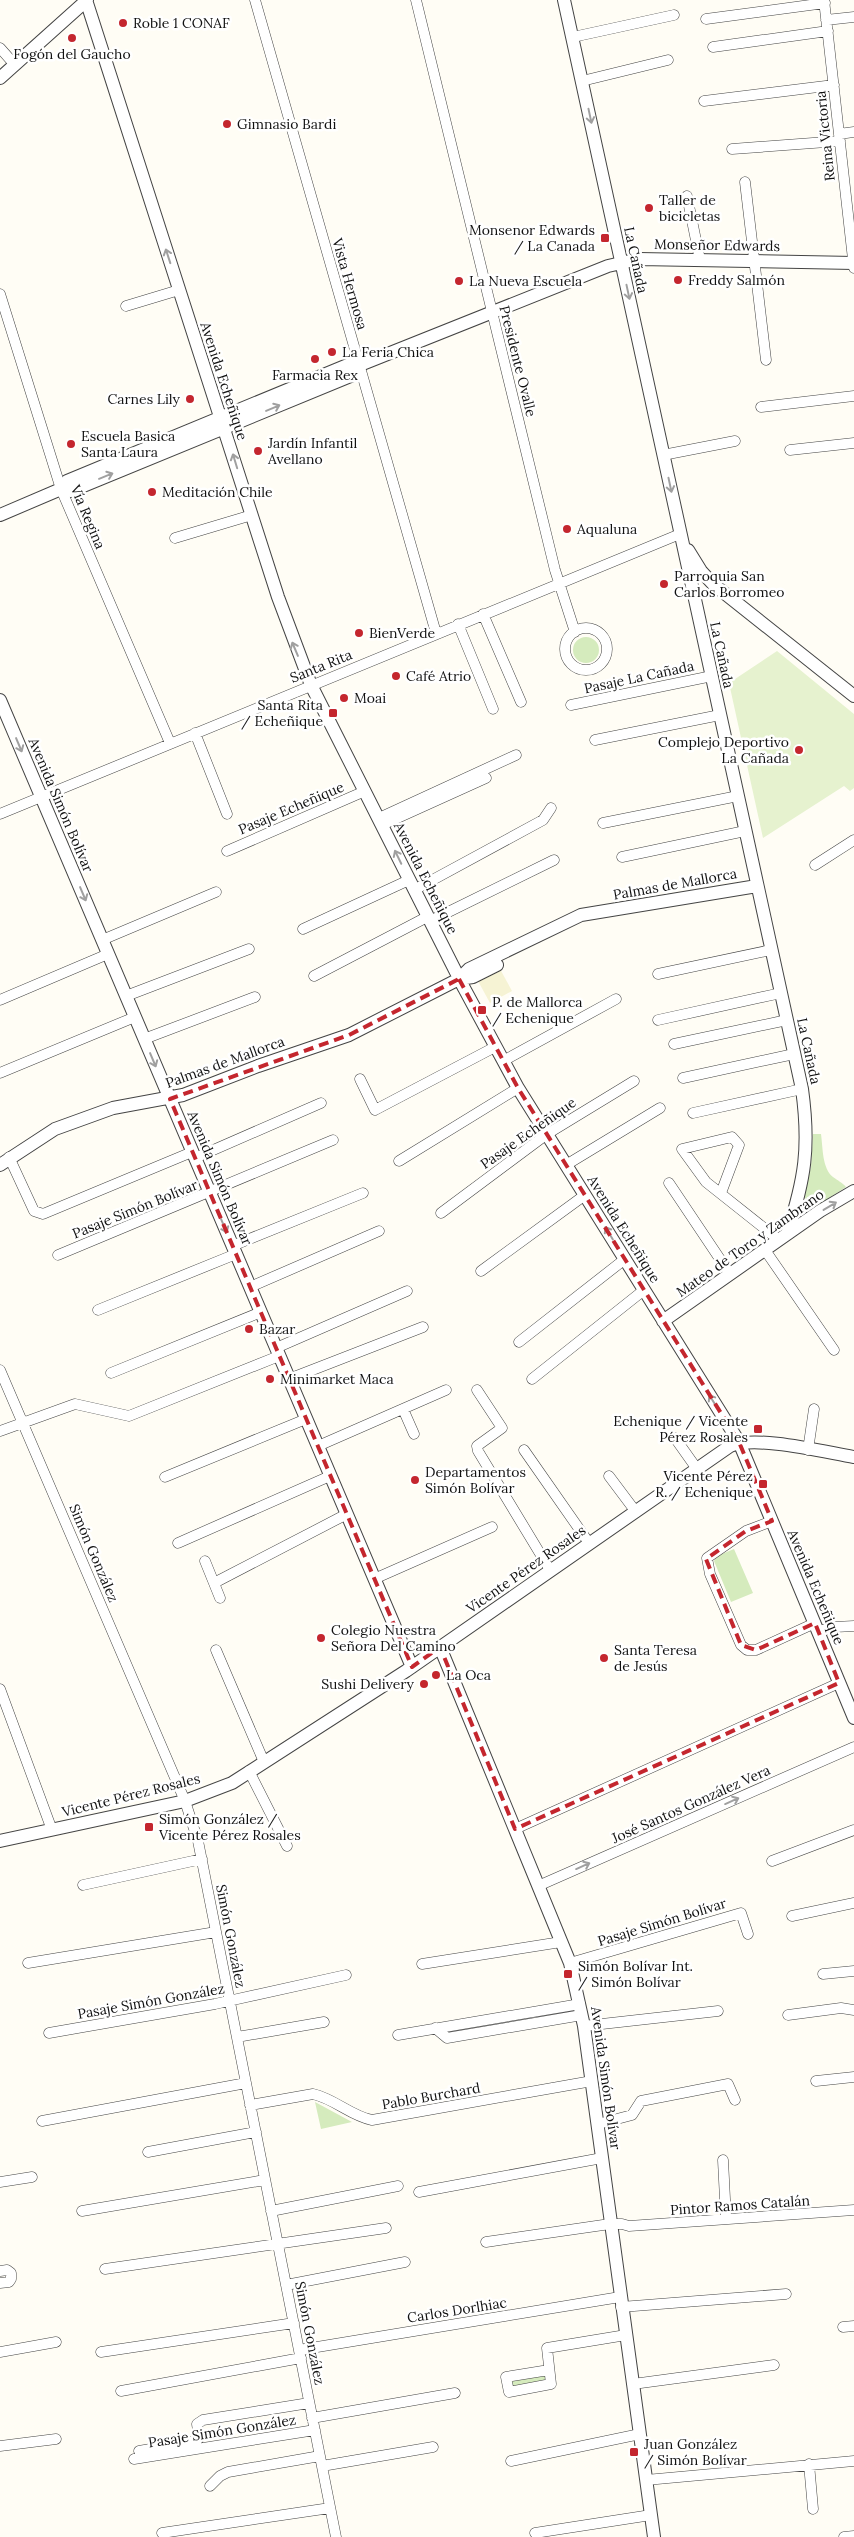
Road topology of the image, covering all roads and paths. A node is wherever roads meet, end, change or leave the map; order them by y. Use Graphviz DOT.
graph roads {
  1 [pos="86,0"];
  2 [pos="255,0"];
  3 [pos="416,0"];
  4 [pos="564,0"];
  5 [pos="824,2"];
  6 [pos="674,15"];
  7 [pos="854,17"];
  8 [pos="706,19"];
  9 [pos="826,20"];
  10 [pos="828,31"];
  11 [pos="573,37"];
  12 [pos="713,47"];
  13 [pos="0,48"];
  14 [pos="668,60"];
  15 [pos="15,65"];
  16 [pos="0,78"];
  17 [pos="582,81"];
  18 [pos="834,85"];
  19 [pos="704,101"];
  20 [pos="854,132"];
  21 [pos="839,137"];
  22 [pos="732,150"];
  23 [pos="745,182"];
  24 [pos="687,196"];
  25 [pos="700,260"];
  26 [pos="756,261"];
  27 [pos="621,262"];
  28 [pos="854,263"];
  29 [pos="854,268"];
  30 [pos="179,290"];
  31 [pos="0,294"];
  32 [pos="126,306"];
  33 [pos="492,313"];
  34 [pos="766,360"];
  35 [pos="360,365"];
  36 [pos="854,396"];
  37 [pos="761,407"];
  38 [pos="223,423"];
  39 [pos="735,441"];
  40 [pos="854,443"];
  41 [pos="790,450"];
  42 [pos="663,456"];
  43 [pos="61,489"];
  44 [pos="0,515"];
  45 [pos="252,515"];
  46 [pos="680,534"];
  47 [pos="175,538"];
  48 [pos="558,583"];
  49 [pos="713,584"];
  50 [pos="694,598"];
  51 [pos="483,614"];
  52 [pos="458,624"];
  53 [pos="574,632"];
  54 [pos="436,633"];
  55 [pos="712,676"];
  56 [pos="311,685"];
  57 [pos="854,696"];
  58 [pos="0,700"];
  59 [pos="521,702"];
  60 [pos="572,705"];
  61 [pos="493,709"];
  62 [pos="720,715"];
  63 [pos="195,733"];
  64 [pos="594,740"];
  65 [pos="170,743"];
  66 [pos="516,755"];
  67 [pos="486,778"];
  68 [pos="366,791"];
  69 [pos="738,796"];
  70 [pos="41,797"];
  71 [pos="550,808"];
  72 [pos="0,814"];
  73 [pos="227,814"];
  74 [pos="380,821"];
  75 [pos="603,823"];
  76 [pos="745,830"];
  77 [pos="854,840"];
  78 [pos="227,851"];
  79 [pos="622,857"];
  80 [pos="554,860"];
  81 [pos="815,864"];
  82 [pos="412,885"];
  83 [pos="757,886"];
  84 [pos="216,892"];
  85 [pos="429,919"];
  86 [pos="303,929"];
  87 [pos="102,940"];
  88 [pos="249,950"];
  89 [pos="772,950"];
  90 [pos="108,954"];
  91 [pos="658,974"];
  92 [pos="314,976"];
  93 [pos="460,979"];
  94 [pos="781,993"];
  95 [pos="126,996"];
  96 [pos="255,997"];
  97 [pos="616,999"];
  98 [pos="0,1000"];
  99 [pos="135,1017"];
  100 [pos="658,1020"];
  101 [pos="787,1020"];
  102 [pos="144,1039"];
  103 [pos="674,1044"];
  104 [pos="495,1047"];
  105 [pos="794,1054"];
  106 [pos="503,1061"];
  107 [pos="0,1073"];
  108 [pos="683,1078"];
  109 [pos="360,1079"];
  110 [pos="634,1081"];
  111 [pos="518,1088"];
  112 [pos="802,1089"];
  113 [pos="170,1099"];
  114 [pos="321,1103"];
  115 [pos="660,1108"];
  116 [pos="693,1113"];
  117 [pos="547,1134"];
  118 [pos="333,1140"];
  119 [pos="194,1155"];
  120 [pos="5,1161"];
  121 [pos="399,1161"];
  122 [pos="566,1165"];
  123 [pos="669,1184"];
  124 [pos="854,1191"];
  125 [pos="210,1193"];
  126 [pos="363,1193"];
  127 [pos="720,1193"];
  128 [pos="585,1194"];
  129 [pos="799,1201"];
  130 [pos="441,1213"];
  131 [pos="806,1221"];
  132 [pos="379,1231"];
  133 [pos="783,1237"];
  134 [pos="234,1250"];
  135 [pos="765,1250"];
  136 [pos="58,1255"];
  137 [pos="625,1259"];
  138 [pos="481,1271"];
  139 [pos="730,1274"];
  140 [pos="250,1288"];
  141 [pos="406,1290"];
  142 [pos="644,1290"];
  143 [pos="98,1310"];
  144 [pos="261,1312"];
  145 [pos="663,1321"];
  146 [pos="423,1326"];
  147 [pos="518,1342"];
  148 [pos="834,1350"];
  149 [pos="278,1352"];
  150 [pos="0,1370"];
  151 [pos="111,1373"];
  152 [pos="289,1379"];
  153 [pos="532,1379"];
  154 [pos="446,1390"];
  155 [pos="477,1390"];
  156 [pos="404,1409"];
  157 [pos="814,1409"];
  158 [pos="306,1419"];
  159 [pos="23,1424"];
  160 [pos="0,1431"];
  161 [pos="414,1434"];
  162 [pos="675,1438"];
  163 [pos="739,1442"];
  164 [pos="318,1446"];
  165 [pos="524,1450"];
  166 [pos="808,1450"];
  167 [pos="854,1456"];
  168 [pos="697,1469"];
  169 [pos="330,1476"];
  170 [pos="609,1476"];
  171 [pos="165,1477"];
  172 [pos="636,1512"];
  173 [pos="347,1514"];
  174 [pos="772,1521"];
  175 [pos="492,1527"];
  176 [pos="178,1543"];
  177 [pos="589,1543"];
  178 [pos="205,1561"];
  179 [pos="550,1570"];
  180 [pos="374,1579"];
  181 [pos="214,1583"];
  182 [pos="220,1598"];
  183 [pos="854,1626"];
  184 [pos="816,1627"];
  185 [pos="440,1647"];
  186 [pos="216,1650"];
  187 [pos="412,1667"];
  188 [pos="839,1682"];
  189 [pos="0,1690"];
  190 [pos="854,1718"];
  191 [pos="854,1747"];
  192 [pos="264,1762"];
  193 [pos="250,1771"];
  194 [pos="185,1800"];
  195 [pos="515,1829"];
  196 [pos="52,1830"];
  197 [pos="854,1830"];
  198 [pos="0,1841"];
  199 [pos="287,1846"];
  200 [pos="202,1860"];
  201 [pos="772,1861"];
  202 [pos="83,1885"];
  203 [pos="538,1886"];
  204 [pos="854,1903"];
  205 [pos="792,1916"];
  206 [pos="216,1932"];
  207 [pos="748,1934"];
  208 [pos="561,1942"];
  209 [pos="28,1963"];
  210 [pos="570,1963"];
  211 [pos="422,1964"];
  212 [pos="854,1971"];
  213 [pos="823,1974"];
  214 [pos="346,1975"];
  215 [pos="230,2001"];
  216 [pos="854,2010"];
  217 [pos="718,2011"];
  218 [pos="582,2015"];
  219 [pos="788,2015"];
  220 [pos="324,2022"];
  221 [pos="49,2033"];
  222 [pos="398,2035"];
  223 [pos="237,2037"];
  224 [pos="854,2077"];
  225 [pos="592,2081"];
  226 [pos="816,2081"];
  227 [pos="246,2084"];
  228 [pos="735,2100"];
  229 [pos="250,2104"];
  230 [pos="42,2121"];
  231 [pos="598,2124"];
  232 [pos="256,2132"];
  233 [pos="148,2152"];
  234 [pos="602,2158"];
  235 [pos="723,2160"];
  236 [pos="32,2177"];
  237 [pos="265,2180"];
  238 [pos="0,2182"];
  239 [pos="398,2186"];
  240 [pos="419,2192"];
  241 [pos="854,2210"];
  242 [pos="82,2211"];
  243 [pos="271,2211"];
  244 [pos="726,2219"];
  245 [pos="386,2228"];
  246 [pos="610,2229"];
  247 [pos="486,2242"];
  248 [pos="278,2245"];
  249 [pos="405,2262"];
  250 [pos="105,2269"];
  251 [pos="0,2271"];
  252 [pos="0,2283"];
  253 [pos="286,2285"];
  254 [pos="786,2294"];
  255 [pos="621,2302"];
  256 [pos="294,2323"];
  257 [pos="854,2326"];
  258 [pos="843,2327"];
  259 [pos="626,2335"];
  260 [pos="56,2342"];
  261 [pos="0,2352"];
  262 [pos="101,2352"];
  263 [pos="300,2354"];
  264 [pos="774,2365"];
  265 [pos="549,2370"];
  266 [pos="632,2384"];
  267 [pos="121,2391"];
  268 [pos="455,2393"];
  269 [pos="310,2403"];
  270 [pos="312,2418"];
  271 [pos="315,2430"];
  272 [pos="640,2434"];
  273 [pos="56,2439"];
  274 [pos="0,2446"];
  275 [pos="433,2447"];
  276 [pos="854,2460"];
  277 [pos="321,2461"];
  278 [pos="511,2461"];
  279 [pos="808,2464"];
  280 [pos="646,2480"];
  281 [pos="210,2486"];
  282 [pos="330,2508"];
  283 [pos="813,2509"];
  284 [pos="651,2515"];
  285 [pos="162,2533"];
  286 [pos="535,2533"];
  287 [pos="854,2536"];
  288 [pos="336,2537"];
  289 [pos="654,2537"];
  290 [pos="844,2537"];
  1 -- 15 [label="street"];
  30 -- 1 [label="street, Avenida Echeñique, one-way"];
  2 -- 35 [label="street, Vista Hermosa"];
  3 -- 33 [label="street, Presidente Ovalle"];
  4 -- 11 [label="street, La Cañada"];
  5 -- 8 [label="street"];
  5 -- 9 [label="street, Reina Victoria"];
  6 -- 11 [label="street"];
  7 -- 9 [label="street"];
  9 -- 10 [label="street, Reina Victoria"];
  10 -- 12 [label="street"];
  10 -- 18 [label="street, Reina Victoria"];
  11 -- 17 [label="street, La Cañada"];
  13 -- 15 [label="street"];
  14 -- 17 [label="street"];
  15 -- 16 [label="street"];
  17 -- 27 [label="street, La Cañada, one-way"];
  18 -- 19 [label="street"];
  18 -- 21 [label="street, Reina Victoria"];
  20 -- 21 [label="street"];
  21 -- 22 [label="street"];
  21 -- 28 [label="street, Reina Victoria"];
  23 -- 26 [label="street"];
  24 -- 25 [label="street"];
  25 -- 26 [label="street, Monseñor Edwards"];
  25 -- 27 [label="street, Monseñor Edwards"];
  26 -- 28 [label="street, Monseñor Edwards"];
  26 -- 34 [label="street"];
  27 -- 33 [label="street, Monseñor Edwards"];
  27 -- 42 [label="street, La Cañada, one-way"];
  28 -- 29 [label="street, Reina Victoria"];
  30 -- 32 [label="street"];
  30 -- 38 [label="street, Avenida Echeñique"];
  31 -- 43 [label="street, Vía Regina"];
  33 -- 35 [label="street, Monseñor Edwards"];
  33 -- 48 [label="street, Presidente Ovalle"];
  35 -- 38 [label="street, Monseñor Edwards"];
  35 -- 54 [label="street, Vista Hermosa"];
  36 -- 37 [label="street"];
  38 -- 43 [label="street, Monseñor Edwards"];
  45 -- 38 [label="street, Avenida Echeñique, one-way"];
  39 -- 42 [label="street"];
  40 -- 41 [label="street"];
  42 -- 46 [label="street, La Cañada, one-way"];
  43 -- 44 [label="street, Monseñor Edwards"];
  43 -- 65 [label="street, Vía Regina"];
  45 -- 47 [label="street"];
  56 -- 45 [label="street, Avenida Echeñique, one-way"];
  46 -- 48 [label="street, Santa Rita"];
  46 -- 49 [label="street"];
  46 -- 50 [label="street, La Cañada"];
  48 -- 51 [label="street, Santa Rita"];
  48 -- 53 [label="street, Presidente Ovalle"];
  49 -- 50 [label="street"];
  49 -- 57 [label="street"];
  50 -- 55 [label="street, La Cañada"];
  51 -- 52 [label="street, Santa Rita"];
  51 -- 59 [label="street"];
  52 -- 54 [label="street, Santa Rita"];
  52 -- 61 [label="street"];
  53 -- 53 [label="street"];
  54 -- 56 [label="street, Santa Rita"];
  55 -- 60 [label="street, Pasaje La Cañada"];
  55 -- 62 [label="street, La Cañada"];
  56 -- 63 [label="street, Santa Rita"];
  56 -- 68 [label="street, Avenida Echeñique"];
  58 -- 70 [label="street, Avenida Simón Bolívar, one-way"];
  62 -- 64 [label="street"];
  62 -- 69 [label="street, La Cañada"];
  63 -- 65 [label="street, Santa Rita"];
  63 -- 73 [label="street"];
  65 -- 70 [label="street, Santa Rita"];
  66 -- 74 [label="street"];
  67 -- 74 [label="street"];
  68 -- 74 [label="street, Avenida Echeñique"];
  68 -- 78 [label="street, Pasaje Echeñique"];
  69 -- 75 [label="street"];
  69 -- 76 [label="street, La Cañada"];
  70 -- 72 [label="street, Santa Rita"];
  70 -- 87 [label="street, Avenida Simón Bolívar, one-way"];
  71 -- 82 [label="street"];
  82 -- 74 [label="street, Avenida Echeñique, one-way"];
  76 -- 79 [label="street"];
  76 -- 83 [label="street, La Cañada"];
  77 -- 81 [label="street"];
  80 -- 85 [label="street"];
  82 -- 85 [label="street, Avenida Echeñique"];
  82 -- 86 [label="street"];
  83 -- 89 [label="street, La Cañada"];
  83 -- 93 [label="street, Palmas de Mallorca"];
  84 -- 87 [label="street"];
  85 -- 92 [label="street"];
  85 -- 93 [label="street, Avenida Echeñique"];
  87 -- 90 [label="street, Avenida Simón Bolívar"];
  88 -- 95 [label="street"];
  89 -- 91 [label="street"];
  89 -- 94 [label="street, La Cañada"];
  90 -- 95 [label="street, Avenida Simón Bolívar"];
  90 -- 98 [label="street"];
  93 -- 104 [label="street, Avenida Echeñique"];
  93 -- 113 [label="street, Palmas de Mallorca"];
  94 -- 100 [label="street"];
  94 -- 101 [label="street, La Cañada"];
  95 -- 99 [label="street, Avenida Simón Bolívar"];
  96 -- 102 [label="street"];
  97 -- 106 [label="street"];
  99 -- 102 [label="street, Avenida Simón Bolívar"];
  99 -- 107 [label="street"];
  101 -- 103 [label="street"];
  101 -- 105 [label="street, La Cañada"];
  102 -- 113 [label="street, Avenida Simón Bolívar, one-way"];
  104 -- 106 [label="street, Avenida Echeñique"];
  104 -- 109 [label="street"];
  105 -- 108 [label="street"];
  105 -- 112 [label="street, La Cañada"];
  106 -- 111 [label="street, Avenida Echeñique"];
  110 -- 117 [label="street, Pasaje Echeñique"];
  111 -- 117 [label="street, Avenida Echeñique"];
  111 -- 121 [label="street"];
  112 -- 116 [label="street"];
  112 -- 129 [label="street, La Cañada"];
  113 -- 119 [label="street, Avenida Simón Bolívar"];
  113 -- 120 [label="street, Palmas de Mallorca"];
  114 -- 119 [label="street, Pasaje Simón Bolívar"];
  115 -- 122 [label="street"];
  117 -- 122 [label="street, Avenida Echeñique"];
  117 -- 130 [label="street, Pasaje Echeñique"];
  118 -- 125 [label="street, Pasaje Simón Bolívar"];
  119 -- 120 [label="street, Pasaje Simón Bolívar"];
  119 -- 125 [label="street, Avenida Simón Bolívar"];
  122 -- 128 [label="street, Avenida Echeñique"];
  123 -- 139 [label="street"];
  131 -- 124 [label="street, Mateo de Toro y Zambrano, one-way"];
  125 -- 134 [label="street, Avenida Simón Bolívar, one-way"];
  125 -- 136 [label="street, Pasaje Simón Bolívar"];
  126 -- 134 [label="street"];
  127 -- 127 [label="street"];
  127 -- 133 [label="street"];
  137 -- 128 [label="street, Avenida Echeñique, one-way"];
  128 -- 138 [label="street"];
  129 -- 131 [label="street, La Cañada"];
  129 -- 133 [label="street, La Cañada"];
  131 -- 133 [label="street, Mateo de Toro y Zambrano"];
  132 -- 140 [label="street"];
  133 -- 135 [label="street, Mateo de Toro y Zambrano"];
  134 -- 140 [label="street, Avenida Simón Bolívar"];
  134 -- 143 [label="street"];
  135 -- 139 [label="street, Mateo de Toro y Zambrano"];
  135 -- 148 [label="street"];
  137 -- 142 [label="street, Avenida Echeñique"];
  137 -- 147 [label="street"];
  139 -- 145 [label="street, Mateo de Toro y Zambrano"];
  140 -- 144 [label="street, Avenida Simón Bolívar"];
  141 -- 149 [label="street"];
  142 -- 145 [label="street, Avenida Echeñique"];
  142 -- 153 [label="street"];
  144 -- 149 [label="street, Avenida Simón Bolívar"];
  144 -- 151 [label="street"];
  163 -- 145 [label="street, Avenida Echeñique, one-way"];
  146 -- 152 [label="street"];
  149 -- 152 [label="street, Avenida Simón Bolívar"];
  149 -- 159 [label="street"];
  150 -- 159 [label="street, Simón González"];
  152 -- 158 [label="street, Avenida Simón Bolívar"];
  154 -- 156 [label="street"];
  155 -- 179 [label="street"];
  156 -- 161 [label="street"];
  156 -- 164 [label="street"];
  157 -- 166 [label="street"];
  158 -- 164 [label="street, Avenida Simón Bolívar"];
  158 -- 171 [label="street"];
  159 -- 160 [label="street"];
  159 -- 194 [label="street, Simón González"];
  162 -- 168 [label="street"];
  163 -- 166 [label="street"];
  163 -- 168 [label="street, Vicente Pérez Rosales"];
  163 -- 174 [label="street, Avenida Echeñique"];
  164 -- 169 [label="street, Avenida Simón Bolívar"];
  165 -- 177 [label="street"];
  166 -- 167 [label="street"];
  168 -- 172 [label="street, Vicente Pérez Rosales"];
  169 -- 173 [label="street, Avenida Simón Bolívar"];
  169 -- 176 [label="street"];
  170 -- 172 [label="street"];
  172 -- 177 [label="street, Vicente Pérez Rosales"];
  173 -- 180 [label="street, Avenida Simón Bolívar"];
  173 -- 181 [label="street"];
  174 -- 184 [label="street, Avenida Echeñique"];
  174 -- 184 [label="street"];
  175 -- 180 [label="street"];
  177 -- 179 [label="street, Vicente Pérez Rosales"];
  178 -- 181 [label="street"];
  179 -- 185 [label="street, Vicente Pérez Rosales"];
  180 -- 187 [label="street, Avenida Simón Bolívar"];
  181 -- 182 [label="street"];
  183 -- 184 [label="street"];
  184 -- 188 [label="street, Avenida Echeñique"];
  185 -- 187 [label="street, Vicente Pérez Rosales"];
  185 -- 195 [label="street, Avenida Simón Bolívar"];
  186 -- 192 [label="street"];
  187 -- 192 [label="street, Vicente Pérez Rosales"];
  188 -- 190 [label="street, Avenida Echeñique"];
  188 -- 195 [label="street"];
  189 -- 196 [label="street"];
  203 -- 191 [label="street, José Santos González Vera, one-way"];
  192 -- 193 [label="street, Vicente Pérez Rosales"];
  193 -- 194 [label="street, Vicente Pérez Rosales"];
  193 -- 199 [label="street"];
  194 -- 196 [label="street, Vicente Pérez Rosales"];
  194 -- 200 [label="street, Simón González"];
  195 -- 203 [label="street, Avenida Simón Bolívar"];
  196 -- 198 [label="street, Vicente Pérez Rosales"];
  197 -- 201 [label="street"];
  200 -- 202 [label="street"];
  200 -- 206 [label="street, Simón González"];
  203 -- 208 [label="street, Avenida Simón Bolívar"];
  204 -- 205 [label="street"];
  206 -- 209 [label="street"];
  206 -- 215 [label="street, Simón González"];
  207 -- 210 [label="street, Pasaje Simón Bolívar"];
  208 -- 210 [label="street, Avenida Simón Bolívar"];
  208 -- 211 [label="street"];
  210 -- 218 [label="street, Avenida Simón Bolívar"];
  212 -- 213 [label="street"];
  214 -- 215 [label="street, Pasaje Simón González"];
  215 -- 221 [label="street, Pasaje Simón González"];
  215 -- 223 [label="street, Simón González"];
  216 -- 219 [label="street"];
  217 -- 218 [label="street"];
  218 -- 222 [label="street"];
  218 -- 225 [label="street, Avenida Simón Bolívar"];
  220 -- 223 [label="street"];
  223 -- 227 [label="street, Simón González"];
  224 -- 226 [label="street"];
  225 -- 229 [label="street, Pablo Burchard"];
  225 -- 231 [label="street, Avenida Simón Bolívar"];
  227 -- 229 [label="street, Simón González"];
  227 -- 230 [label="street"];
  228 -- 231 [label="street"];
  229 -- 232 [label="street, Simón González"];
  231 -- 234 [label="street, Avenida Simón Bolívar"];
  232 -- 233 [label="street"];
  232 -- 237 [label="street, Simón González"];
  234 -- 240 [label="street"];
  234 -- 246 [label="street, Avenida Simón Bolívar"];
  235 -- 244 [label="street"];
  236 -- 238 [label="street"];
  237 -- 242 [label="street"];
  237 -- 243 [label="street, Simón González"];
  239 -- 243 [label="street"];
  241 -- 244 [label="street, Pintor Ramos Catalán"];
  243 -- 248 [label="street, Simón González"];
  244 -- 246 [label="street, Pintor Ramos Catalán"];
  245 -- 248 [label="street"];
  246 -- 247 [label="street"];
  246 -- 255 [label="street, Avenida Simón Bolívar"];
  248 -- 250 [label="street"];
  248 -- 253 [label="street, Simón González"];
  249 -- 253 [label="street"];
  251 -- 252 [label="street"];
  253 -- 256 [label="street, Simón González"];
  254 -- 255 [label="street"];
  255 -- 259 [label="street, Avenida Simón Bolívar"];
  255 -- 263 [label="street, Carlos Dorlhiac"];
  256 -- 262 [label="street"];
  256 -- 263 [label="street, Simón González"];
  257 -- 258 [label="street"];
  259 -- 265 [label="street"];
  259 -- 266 [label="street, Avenida Simón Bolívar"];
  260 -- 261 [label="street"];
  263 -- 267 [label="street"];
  263 -- 269 [label="street, Simón González"];
  264 -- 266 [label="street"];
  266 -- 272 [label="street, Avenida Simón Bolívar"];
  268 -- 270 [label="street, Pasaje Simón González"];
  269 -- 270 [label="street, Simón González"];
  269 -- 271 [label="street, Pasaje Simón González"];
  270 -- 271 [label="street, Simón González"];
  271 -- 277 [label="street, Simón González"];
  272 -- 278 [label="street"];
  272 -- 280 [label="street, Avenida Simón Bolívar"];
  273 -- 274 [label="street"];
  275 -- 277 [label="street"];
  276 -- 279 [label="street"];
  277 -- 281 [label="street"];
  277 -- 282 [label="street, Simón González"];
  279 -- 280 [label="street"];
  279 -- 283 [label="street"];
  280 -- 284 [label="street, Avenida Simón Bolívar"];
  282 -- 285 [label="street"];
  282 -- 288 [label="street, Simón González"];
  284 -- 286 [label="street"];
  284 -- 289 [label="street, Avenida Simón Bolívar"];
  287 -- 290 [label="street"];
}
